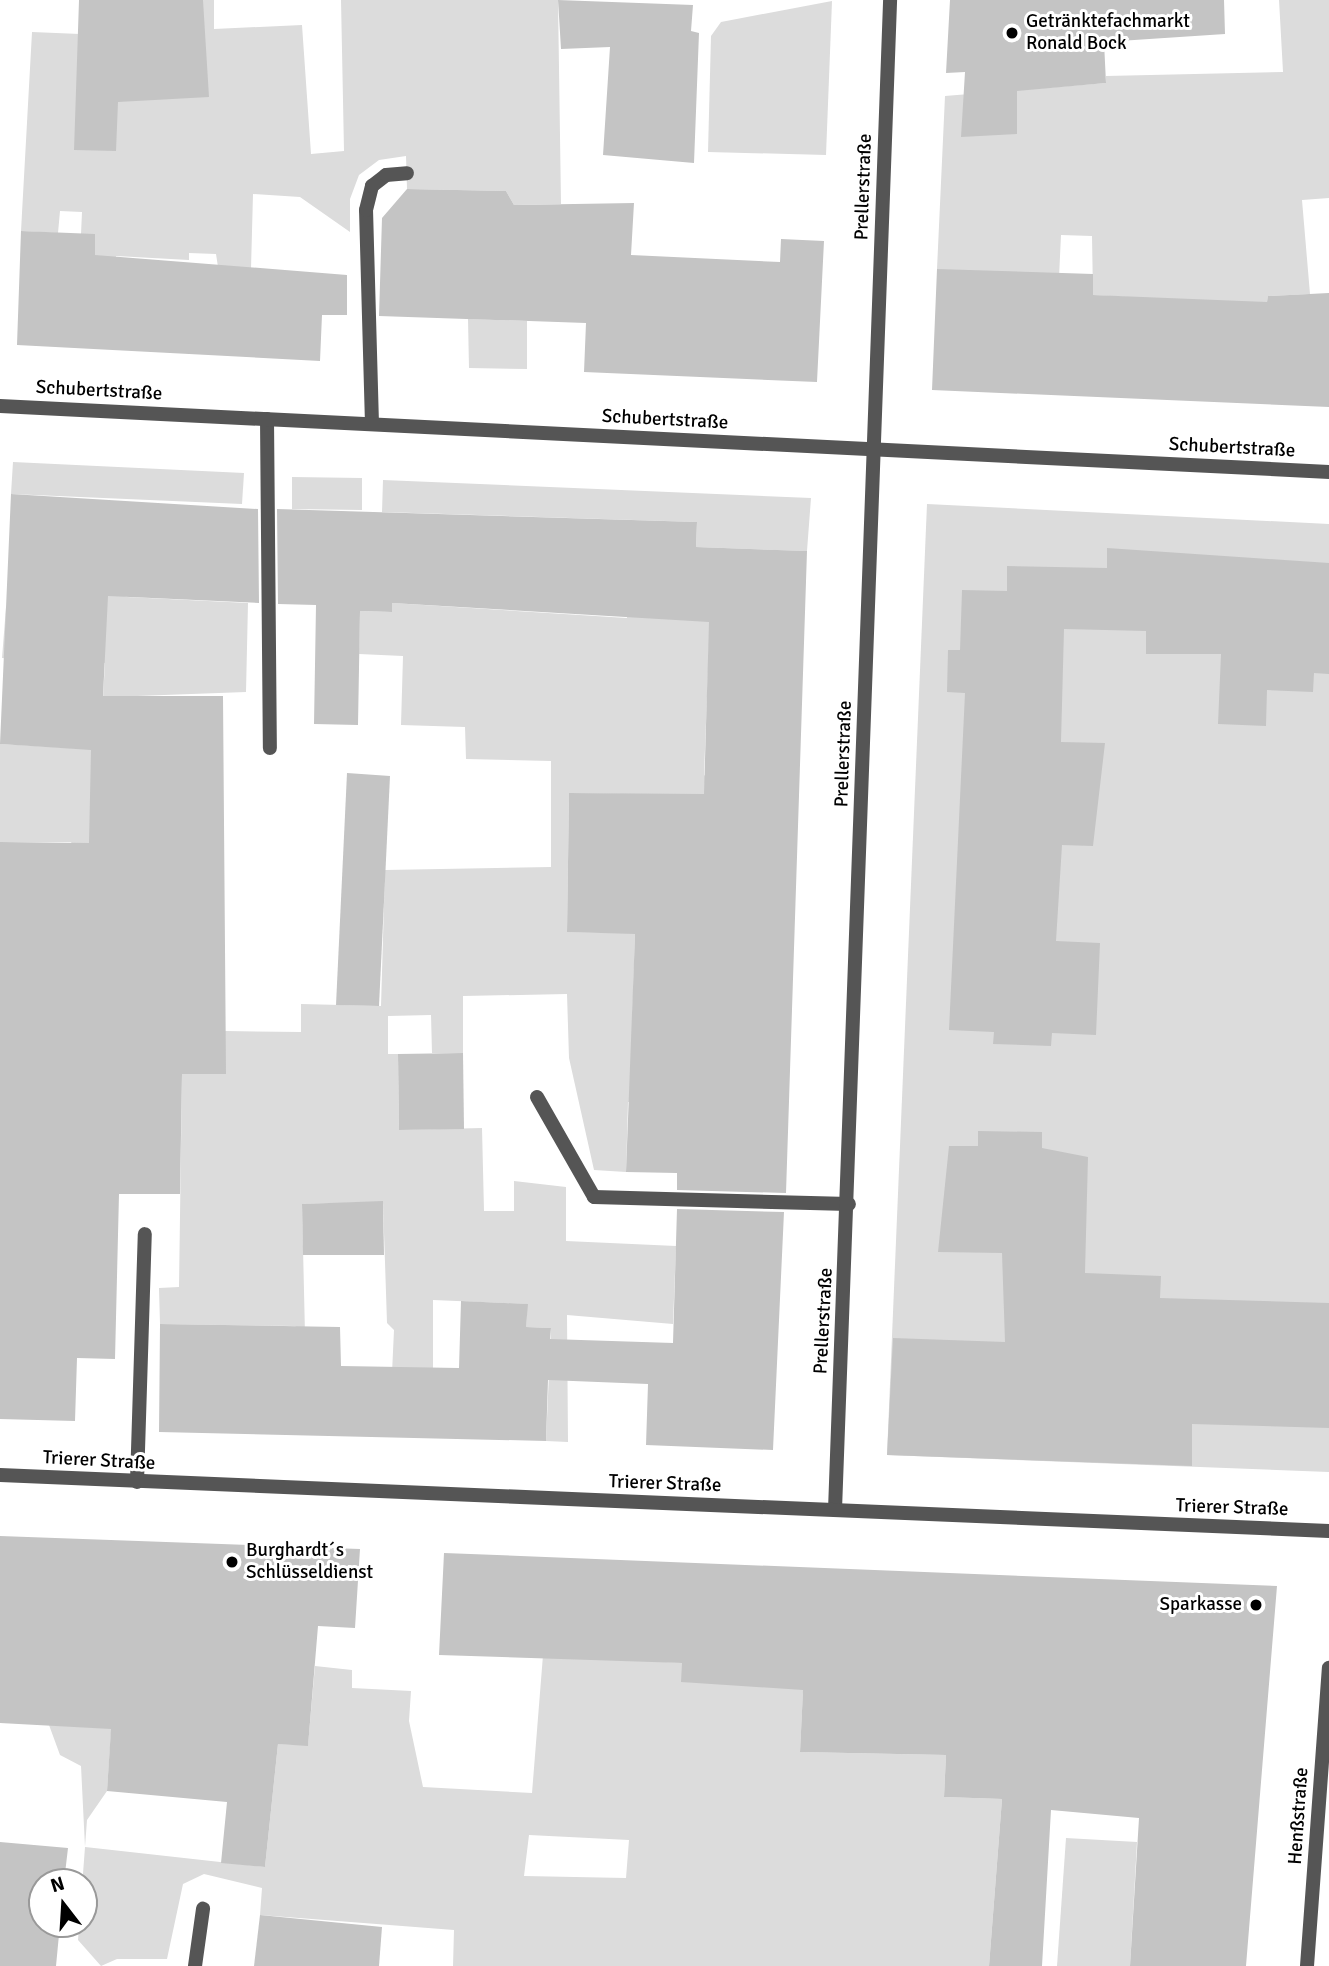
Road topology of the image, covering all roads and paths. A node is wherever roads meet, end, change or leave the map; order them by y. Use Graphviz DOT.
graph roads {
  1 [pos="890,0"];
  2 [pos="407,173"];
  3 [pos="0,406"];
  4 [pos="267,419"];
  5 [pos="372,424"];
  6 [pos="873,450"];
  7 [pos="1329,472"];
  8 [pos="270,748"];
  9 [pos="537,1097"];
  10 [pos="849,1204"];
  11 [pos="145,1234"];
  12 [pos="0,1475"];
  13 [pos="137,1482"];
  14 [pos="835,1510"];
  15 [pos="1329,1531"];
  16 [pos="1329,1668"];
  17 [pos="203,1909"];
  18 [pos="195,1966"];
  19 [pos="1307,1966"];
  1 -- 6 [label="street, Prellerstraße"];
  2 -- 5 [label="street"];
  3 -- 4 [label="street, Schubertstraße"];
  4 -- 5 [label="street, Schubertstraße"];
  4 -- 8 [label="street"];
  5 -- 6 [label="street, Schubertstraße"];
  6 -- 7 [label="street, Schubertstraße"];
  6 -- 10 [label="street, Prellerstraße"];
  9 -- 10 [label="street"];
  10 -- 14 [label="street, Prellerstraße"];
  11 -- 13 [label="street"];
  12 -- 13 [label="street, Trierer Straße"];
  13 -- 14 [label="street, Trierer Straße"];
  14 -- 15 [label="street, Trierer Straße"];
  16 -- 19 [label="street, Henßstraße"];
  17 -- 18 [label="street"];
}
